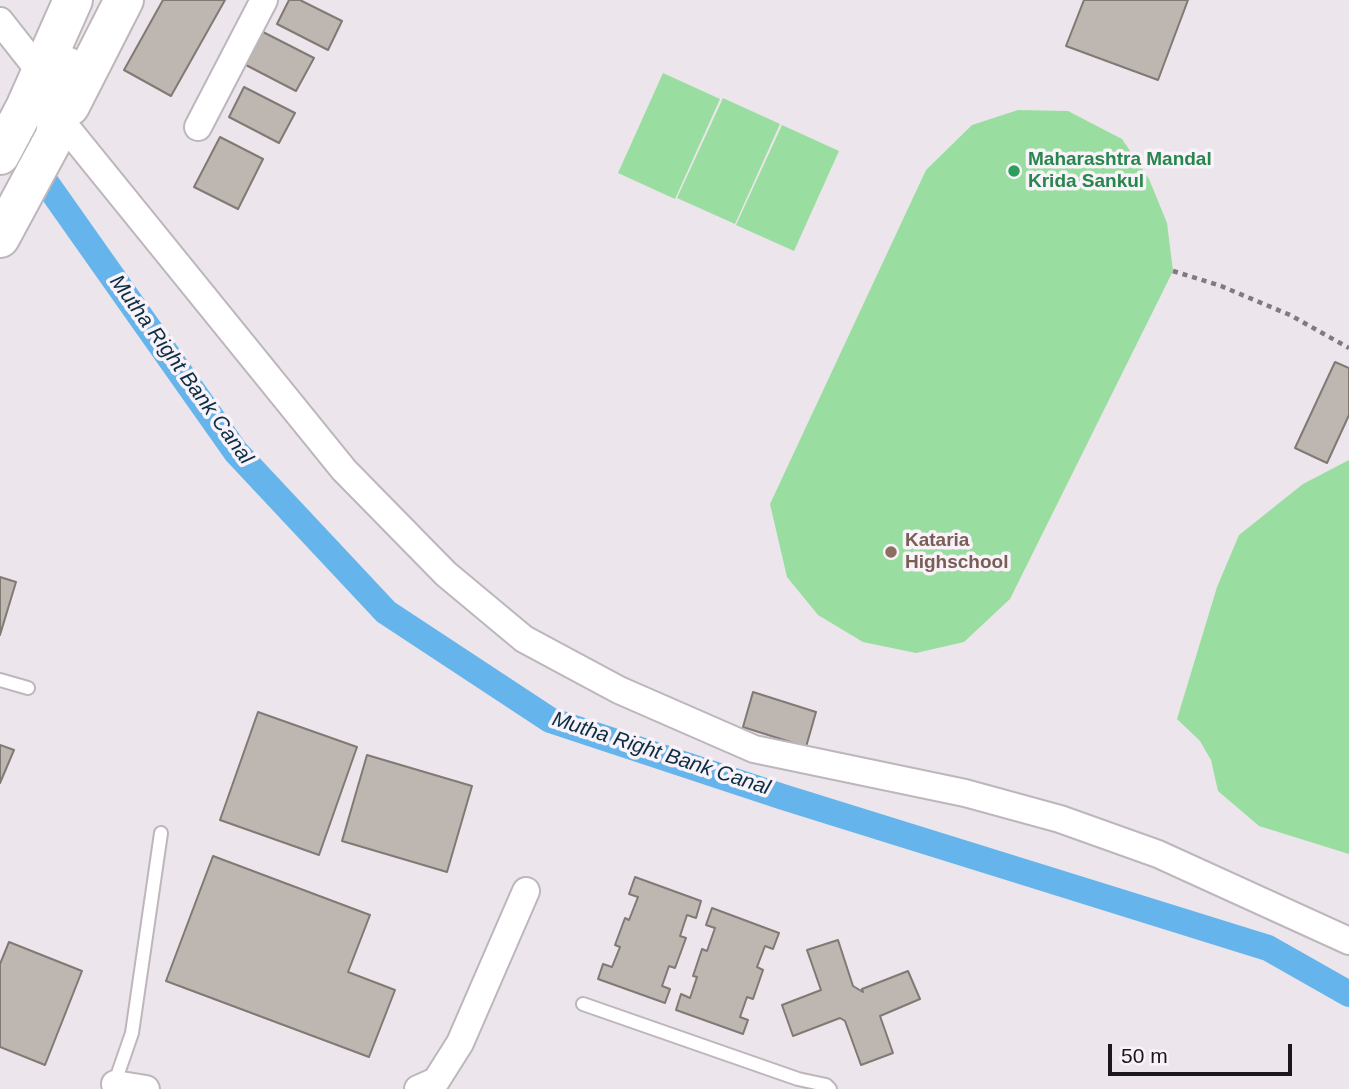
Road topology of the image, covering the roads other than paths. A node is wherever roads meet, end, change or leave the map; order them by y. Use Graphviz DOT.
graph roads {
  1 [pos="73,0"];
  2 [pos="101,0"];
  3 [pos="124,0"];
  4 [pos="264,0"];
  5 [pos="0,21"];
  6 [pos="54,69"];
  7 [pos="198,127"];
  8 [pos="58,129"];
  9 [pos="0,155"];
  10 [pos="5,229"];
  11 [pos="0,680"];
  12 [pos="28,688"];
  13 [pos="161,833"];
  14 [pos="526,891"];
  15 [pos="1349,942"];
  16 [pos="583,1004"];
  17 [pos="114,1087"];
  18 [pos="146,1089"];
  19 [pos="418,1089"];
  20 [pos="830,1089"];
  1 -- 6 [label="main road"];
  2 -- 6 [label="main road"];
  3 -- 8 [label="main road"];
  4 -- 7 [label="street"];
  5 -- 6 [label="street"];
  6 -- 8 [label="main road"];
  6 -- 9 [label="main road"];
  8 -- 10 [label="main road"];
  8 -- 15 [label="street"];
  11 -- 12 [label="lane"];
  13 -- 17 [label="lane"];
  14 -- 19 [label="street"];
  16 -- 20 [label="lane"];
  17 -- 18 [label="street"];
}
